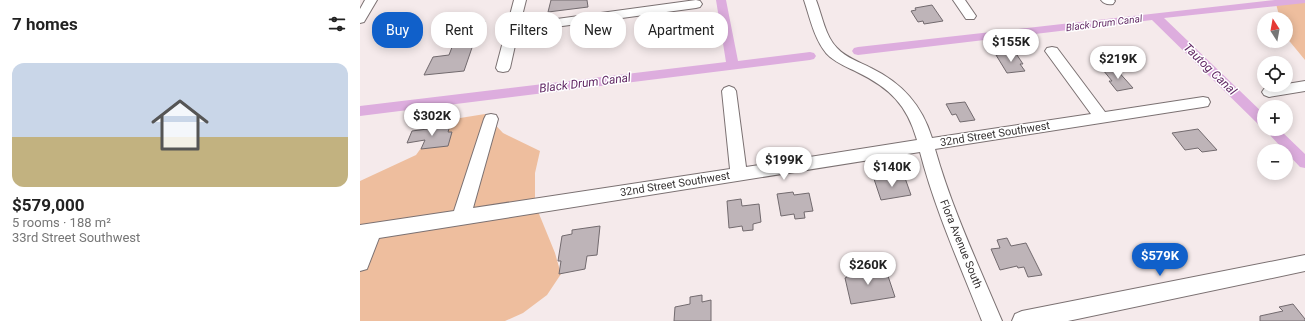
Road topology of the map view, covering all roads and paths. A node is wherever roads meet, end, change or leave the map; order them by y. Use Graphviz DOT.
graph roads {
  1 [pos="370,0"];
  2 [pos="520,0"];
  3 [pos="810,0"];
  4 [pos="959,0"];
  5 [pos="696,4"];
  6 [pos="517,12"];
  7 [pos="970,16"];
  8 [pos="360,19"];
  9 [pos="562,22"];
  10 [pos="508,48"];
  11 [pos="1052,51"];
  12 [pos="503,68"];
  13 [pos="1305,86"];
  14 [pos="1293,88"];
  15 [pos="729,91"];
  16 [pos="1203,102"];
  17 [pos="1102,118"];
  18 [pos="491,119"];
  19 [pos="926,145"];
  20 [pos="739,174"];
  21 [pos="461,218"];
  22 [pos="367,232"];
  23 [pos="360,263"];
  24 [pos="1305,263"];
  25 [pos="992,321"];
  26 [pos="1022,321"];
  1 -- 8 [label="street"];
  2 -- 6 [label="street"];
  3 -- 19 [label="street, Flora Avenue South"];
  4 -- 7 [label="street"];
  5 -- 9 [label="street"];
  10 -- 12 [label="street"];
  11 -- 17 [label="street"];
  13 -- 14 [label="street"];
  15 -- 20 [label="street"];
  16 -- 17 [label="street, 32nd Street Southwest"];
  17 -- 19 [label="street, 32nd Street Southwest"];
  18 -- 21 [label="street"];
  19 -- 20 [label="street, 32nd Street Southwest"];
  19 -- 25 [label="street, Flora Avenue South"];
  20 -- 21 [label="street, 32nd Street Southwest"];
  21 -- 22 [label="street, 32nd Street Southwest"];
  22 -- 23 [label="street"];
  24 -- 26 [label="street"];
}
